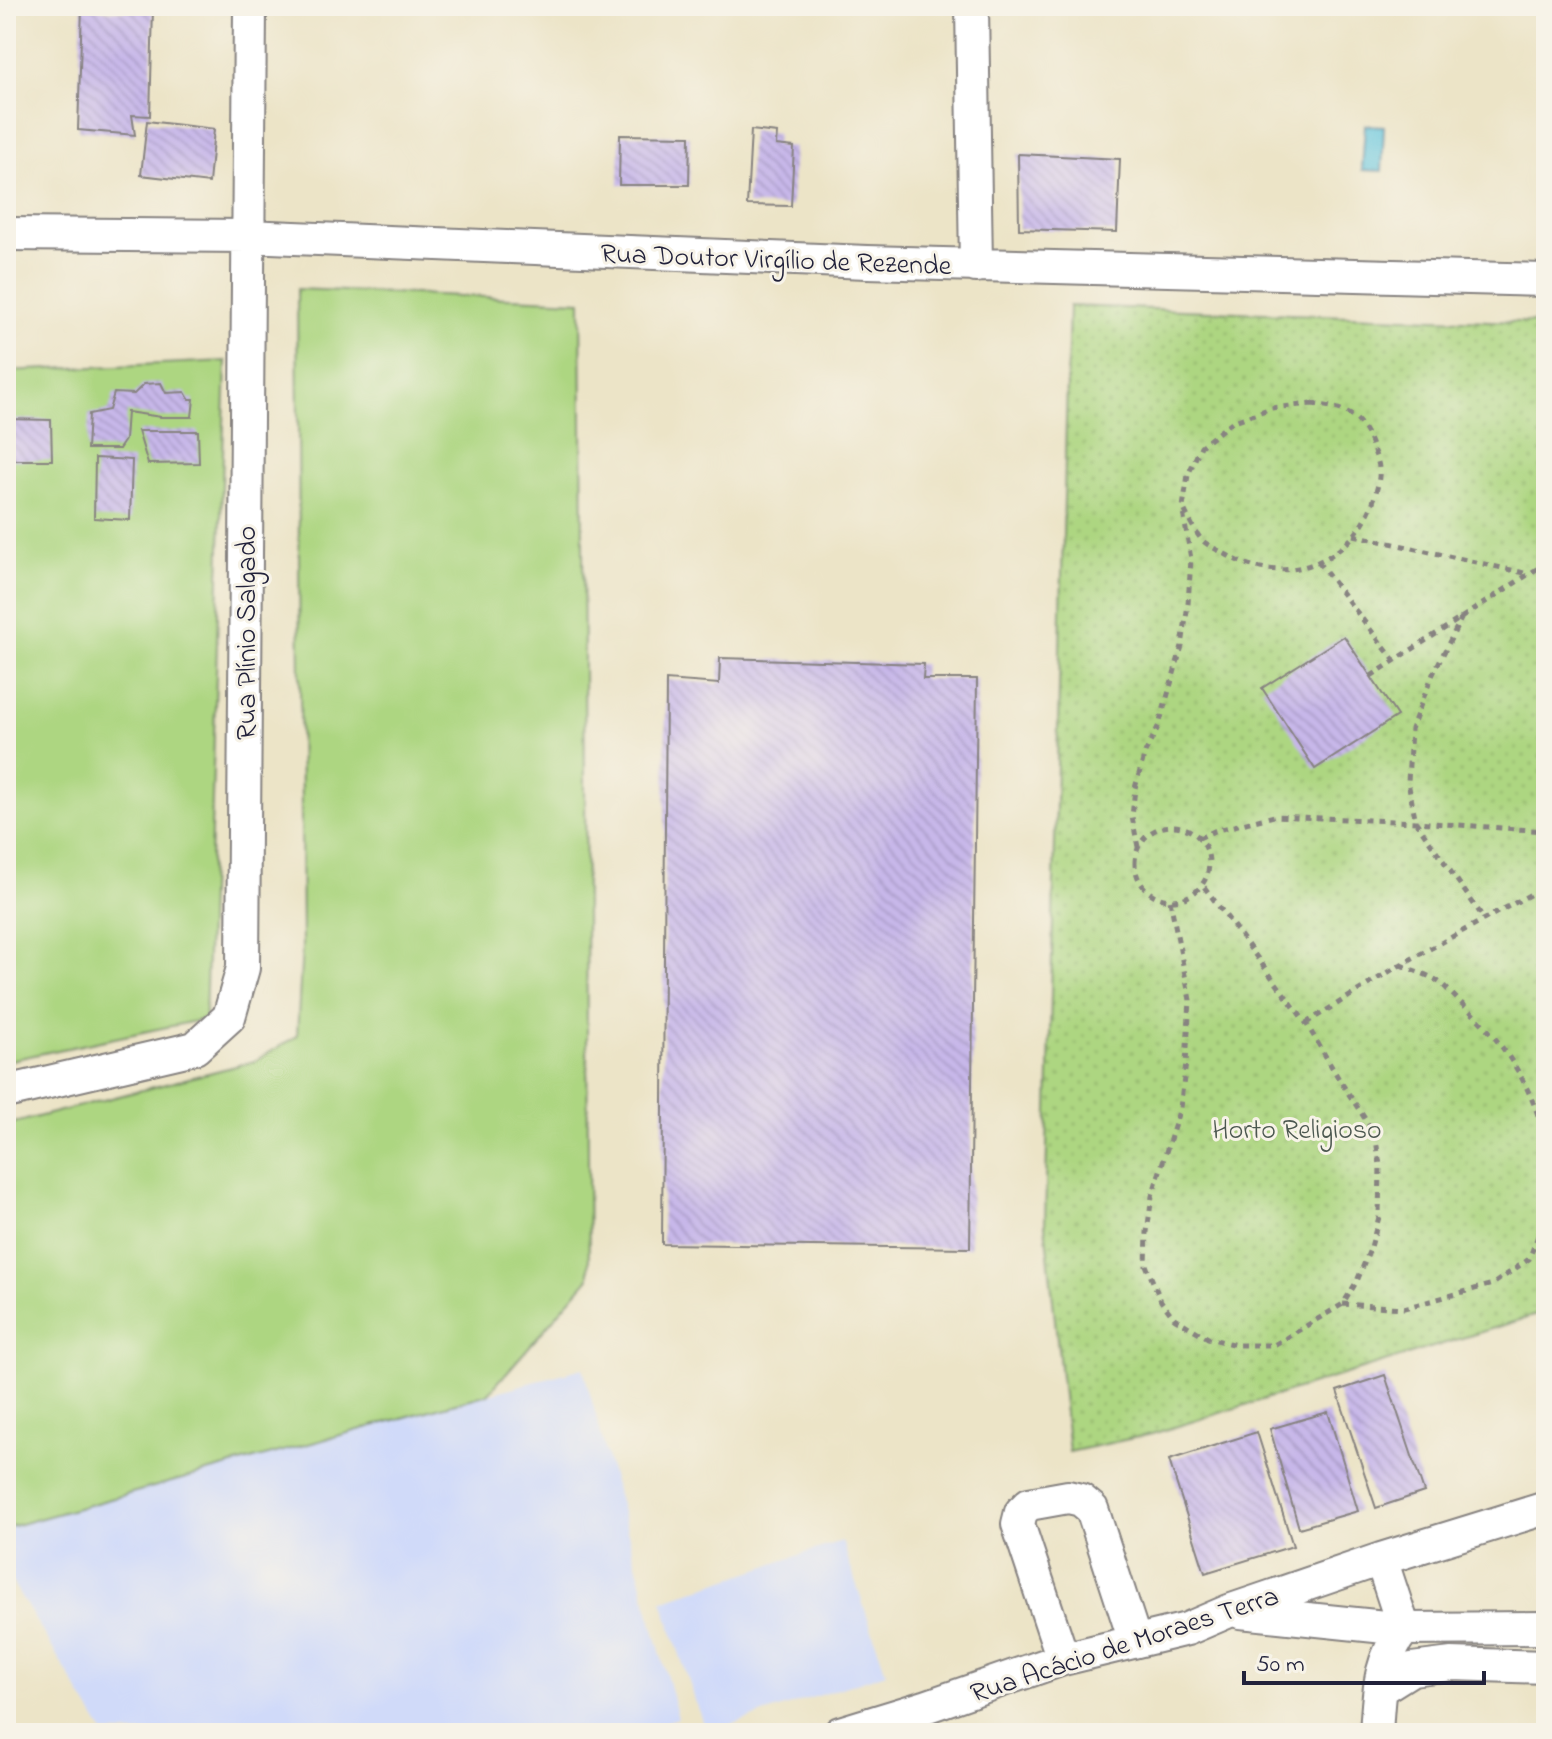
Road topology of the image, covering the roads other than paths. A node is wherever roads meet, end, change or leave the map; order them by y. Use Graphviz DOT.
graph roads {
  1 [pos="250,6"];
  2 [pos="972,6"];
  3 [pos="6,234"];
  4 [pos="247,236"];
  5 [pos="976,266"];
  6 [pos="1546,280"];
  7 [pos="6,1092"];
  8 [pos="1546,1508"];
  9 [pos="1381,1559"];
  10 [pos="1229,1611"];
  11 [pos="1546,1628"];
  12 [pos="1404,1629"];
  13 [pos="1135,1641"];
  14 [pos="1063,1659"];
  15 [pos="1546,1667"];
  16 [pos="1380,1689"];
  17 [pos="840,1733"];
  18 [pos="1376,1733"];
  1 -- 4 [label="street, Rua Plínio Salgado"];
  2 -- 5 [label="street"];
  3 -- 4 [label="street, Rua Doutor Virgílio de Rezende"];
  4 -- 5 [label="street, Rua Doutor Virgílio de Rezende"];
  4 -- 7 [label="street, Rua Plínio Salgado"];
  5 -- 6 [label="street, Rua Doutor Virgílio de Rezende"];
  8 -- 9 [label="street, Rua Acácio de Moraes Terra"];
  9 -- 10 [label="street, Rua Acácio de Moraes Terra"];
  9 -- 12 [label="street"];
  10 -- 12 [label="street"];
  10 -- 13 [label="street, Rua Acácio de Moraes Terra"];
  11 -- 12 [label="street"];
  12 -- 16 [label="street"];
  13 -- 14 [label="street, Rua Acácio de Moraes Terra"];
  13 -- 14 [label="street"];
  14 -- 17 [label="street, Rua Acácio de Moraes Terra"];
  15 -- 16 [label="street"];
  16 -- 18 [label="street"];
}
